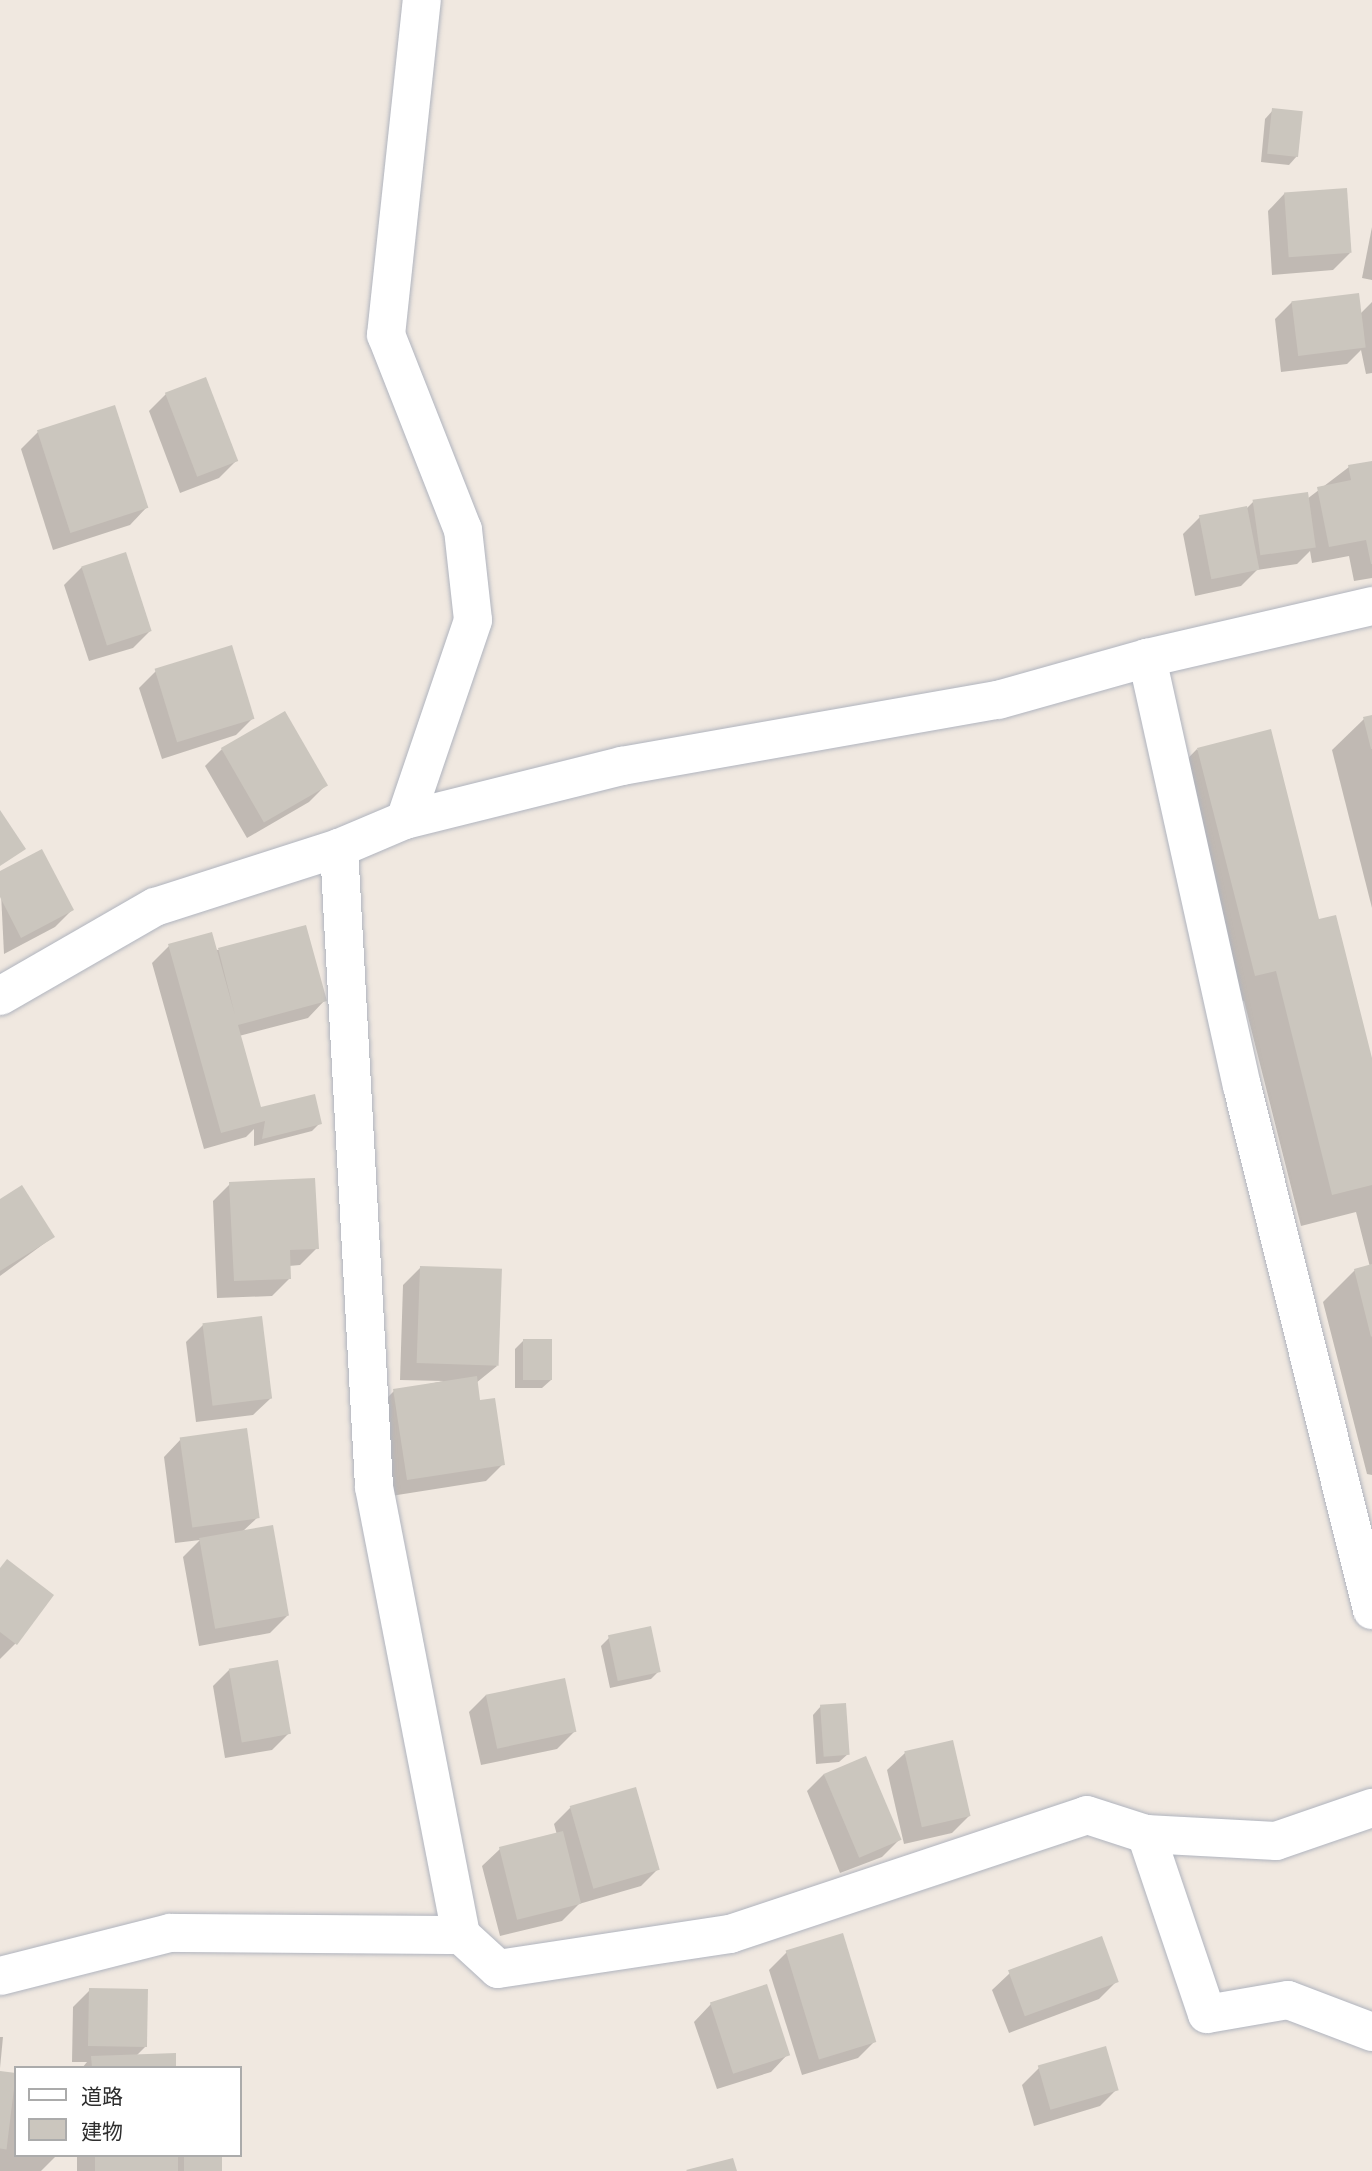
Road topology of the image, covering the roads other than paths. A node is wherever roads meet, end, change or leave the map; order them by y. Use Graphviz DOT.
graph roads {
  1 [pos="422,0"];
  2 [pos="1372,606"];
  3 [pos="1147,658"];
  4 [pos="405,820"];
  5 [pos="339,848"];
  6 [pos="0,996"];
  7 [pos="1372,1610"];
  8 [pos="1372,1808"];
  9 [pos="1146,1835"];
  10 [pos="461,1935"];
  11 [pos="0,1976"];
  12 [pos="1372,2032"];
  1 -- 4 [label="street"];
  2 -- 3 [label="street"];
  3 -- 4 [label="street"];
  3 -- 7 [label="street"];
  4 -- 5 [label="street"];
  5 -- 6 [label="street"];
  5 -- 10 [label="street"];
  8 -- 9 [label="street"];
  9 -- 10 [label="street"];
  9 -- 12 [label="street"];
  10 -- 11 [label="street"];
}
